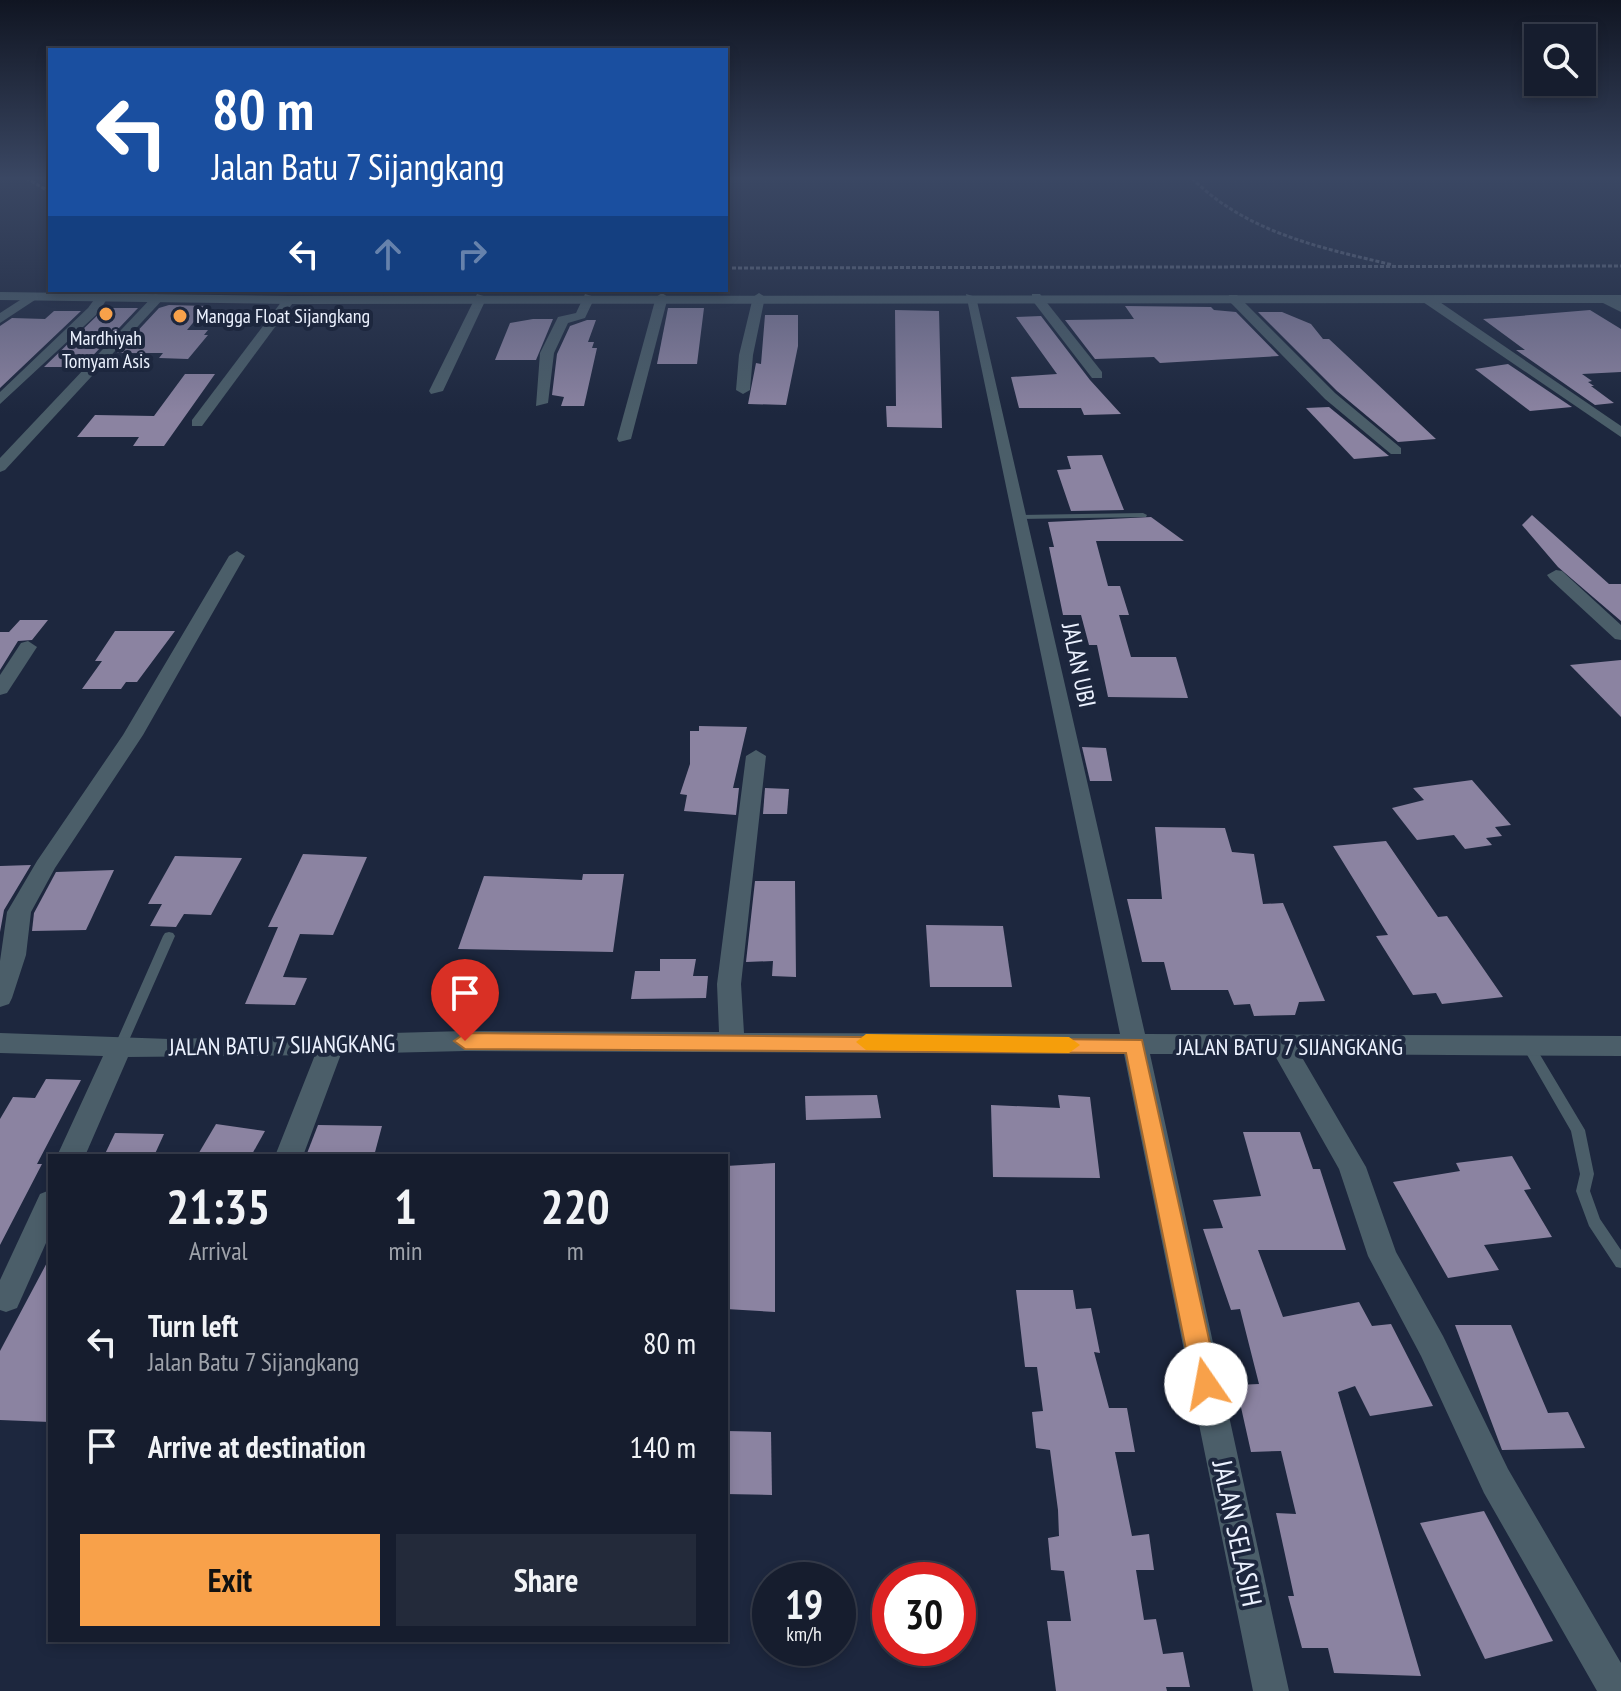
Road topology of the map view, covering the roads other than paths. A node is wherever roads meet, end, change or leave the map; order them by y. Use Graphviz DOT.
graph roads {
  1 [pos="0,296"];
  2 [pos="35,296"];
  3 [pos="103,296"];
  4 [pos="159,297"];
  5 [pos="481,297"];
  6 [pos="589,297"];
  7 [pos="662,297"];
  8 [pos="759,297"];
  9 [pos="970,297"];
  10 [pos="1036,297"];
  11 [pos="1233,298"];
  12 [pos="1427,299"];
  13 [pos="1605,299"];
  14 [pos="1621,299"];
  15 [pos="289,300"];
  16 [pos="1621,308"];
  17 [pos="0,319"];
  18 [pos="1097,375"];
  19 [pos="743,390"];
  20 [pos="436,391"];
  21 [pos="0,400"];
  22 [pos="541,403"];
  23 [pos="197,423"];
  24 [pos="1621,433"];
  25 [pos="624,439"];
  26 [pos="1396,451"];
  27 [pos="0,467"];
  28 [pos="1143,515"];
  29 [pos="1020,517"];
  30 [pos="237,556"];
  31 [pos="1556,575"];
  32 [pos="1621,635"];
  33 [pos="28,647"];
  34 [pos="0,689"];
  35 [pos="756,756"];
  36 [pos="169,936"];
  37 [pos="0,998"];
  38 [pos="732,1041"];
  39 [pos="0,1043"];
  40 [pos="332,1045"];
  41 [pos="1135,1045"];
  42 [pos="1282,1046"];
  43 [pos="1528,1046"];
  44 [pos="1621,1046"];
  45 [pos="120,1047"];
  46 [pos="72,1154"];
  47 [pos="290,1154"];
  48 [pos="48,1206"];
  49 [pos="1619,1258"];
  50 [pos="6,1299"];
  51 [pos="1271,1691"];
  52 [pos="1617,1691"];
  1 -- 2 [label="street"];
  2 -- 3 [label="street"];
  2 -- 17 [label="street"];
  3 -- 4 [label="street"];
  3 -- 21 [label="street"];
  4 -- 15 [label="street"];
  4 -- 27 [label="street"];
  5 -- 6 [label="street"];
  5 -- 15 [label="street"];
  5 -- 20 [label="street"];
  6 -- 7 [label="street"];
  6 -- 22 [label="street"];
  7 -- 8 [label="street"];
  7 -- 25 [label="street"];
  8 -- 9 [label="street"];
  8 -- 19 [label="street"];
  9 -- 10 [label="street"];
  9 -- 29 [label="street, JALAN UBI"];
  10 -- 11 [label="street"];
  10 -- 18 [label="street"];
  11 -- 12 [label="street"];
  11 -- 26 [label="street"];
  12 -- 13 [label="street"];
  12 -- 24 [label="street"];
  13 -- 14 [label="street"];
  13 -- 16 [label="street"];
  15 -- 23 [label="street"];
  28 -- 29 [label="lane"];
  29 -- 41 [label="street, JALAN UBI"];
  30 -- 37 [label="street"];
  31 -- 32 [label="street"];
  33 -- 34 [label="street"];
  35 -- 38 [label="street"];
  36 -- 45 [label="lane"];
  38 -- 40 [label="street, JALAN BATU 7 SIJANGKANG"];
  38 -- 41 [label="street, JALAN BATU 7 SIJANGKANG"];
  39 -- 45 [label="street, JALAN BATU 7 SIJANGKANG"];
  40 -- 45 [label="street, JALAN BATU 7 SIJANGKANG"];
  40 -- 47 [label="street"];
  41 -- 42 [label="street, JALAN BATU 7 SIJANGKANG"];
  41 -- 51 [label="street, JALAN SELASIH"];
  42 -- 43 [label="street, JALAN BATU 7 SIJANGKANG"];
  42 -- 52 [label="street"];
  43 -- 44 [label="street, JALAN BATU 7 SIJANGKANG"];
  43 -- 49 [label="lane"];
  45 -- 46 [label="street"];
  48 -- 50 [label="street"];
}
